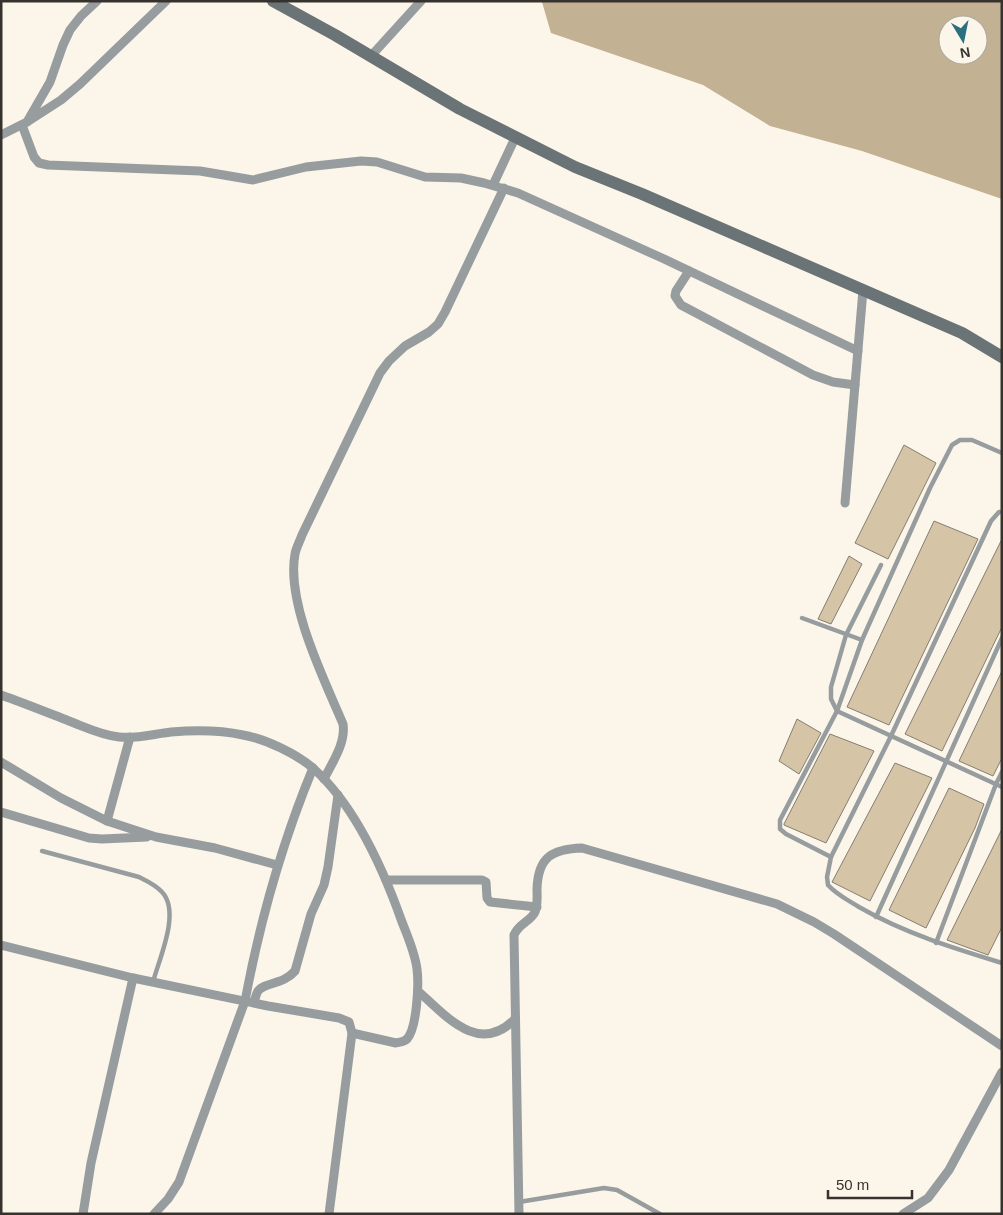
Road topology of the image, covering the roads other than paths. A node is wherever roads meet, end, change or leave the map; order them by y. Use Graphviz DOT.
graph roads {
  1 [pos="96,1"];
  2 [pos="166,1"];
  3 [pos="273,1"];
  4 [pos="421,1"];
  5 [pos="371,56"];
  6 [pos="24,124"];
  7 [pos="1,135"];
  8 [pos="515,138"];
  9 [pos="493,185"];
  10 [pos="504,188"];
  11 [pos="689,271"];
  12 [pos="864,290"];
  13 [pos="858,351"];
  14 [pos="1002,356"];
  15 [pos="855,385"];
  16 [pos="1002,453"];
  17 [pos="845,503"];
  18 [pos="1002,512"];
  19 [pos="881,565"];
  20 [pos="802,618"];
  21 [pos="846,635"];
  22 [pos="1002,638"];
  23 [pos="862,640"];
  24 [pos="1,695"];
  25 [pos="837,711"];
  26 [pos="891,736"];
  27 [pos="130,738"];
  28 [pos="946,761"];
  29 [pos="1,762"];
  30 [pos="312,768"];
  31 [pos="1002,772"];
  32 [pos="324,779"];
  33 [pos="996,784"];
  34 [pos="1002,787"];
  35 [pos="338,795"];
  36 [pos="1,812"];
  37 [pos="107,821"];
  38 [pos="156,837"];
  39 [pos="42,851"];
  40 [pos="831,857"];
  41 [pos="277,865"];
  42 [pos="386,880"];
  43 [pos="537,907"];
  44 [pos="876,916"];
  45 [pos="936,943"];
  46 [pos="1,945"];
  47 [pos="1002,963"];
  48 [pos="133,978"];
  49 [pos="153,982"];
  50 [pos="418,991"];
  51 [pos="250,1002"];
  52 [pos="515,1019"];
  53 [pos="352,1033"];
  54 [pos="1002,1046"];
  55 [pos="1002,1072"];
  56 [pos="519,1202"];
  57 [pos="83,1214"];
  58 [pos="154,1214"];
  59 [pos="329,1214"];
  60 [pos="519,1214"];
  61 [pos="660,1214"];
  62 [pos="903,1214"];
  1 -- 6 [label="street"];
  2 -- 6 [label="street"];
  3 -- 5 [label="main road"];
  4 -- 5 [label="street"];
  5 -- 8 [label="main road"];
  6 -- 7 [label="street"];
  6 -- 9 [label="street"];
  8 -- 9 [label="street"];
  8 -- 12 [label="main road"];
  9 -- 10 [label="street"];
  10 -- 11 [label="street"];
  10 -- 32 [label="street"];
  11 -- 13 [label="street"];
  11 -- 15 [label="street"];
  12 -- 13 [label="street"];
  12 -- 14 [label="main road"];
  13 -- 15 [label="street"];
  15 -- 17 [label="street"];
  16 -- 23 [label="lane"];
  18 -- 26 [label="lane"];
  19 -- 21 [label="lane"];
  20 -- 21 [label="lane"];
  21 -- 23 [label="lane"];
  21 -- 25 [label="lane"];
  22 -- 28 [label="lane"];
  23 -- 25 [label="lane"];
  24 -- 27 [label="street"];
  25 -- 26 [label="lane"];
  25 -- 40 [label="lane"];
  26 -- 28 [label="lane"];
  26 -- 40 [label="lane"];
  27 -- 30 [label="street"];
  27 -- 37 [label="street"];
  28 -- 33 [label="lane"];
  28 -- 44 [label="lane"];
  29 -- 37 [label="street"];
  30 -- 32 [label="street"];
  30 -- 41 [label="street"];
  31 -- 33 [label="lane"];
  32 -- 35 [label="street"];
  33 -- 34 [label="lane"];
  33 -- 45 [label="lane"];
  35 -- 42 [label="street"];
  35 -- 51 [label="street"];
  36 -- 38 [label="street"];
  37 -- 38 [label="street"];
  38 -- 41 [label="street"];
  39 -- 49 [label="lane"];
  40 -- 44 [label="lane"];
  41 -- 51 [label="street"];
  42 -- 43 [label="street"];
  42 -- 50 [label="street"];
  43 -- 52 [label="street"];
  43 -- 54 [label="street"];
  44 -- 45 [label="lane"];
  45 -- 47 [label="lane"];
  46 -- 48 [label="street"];
  48 -- 49 [label="street"];
  48 -- 57 [label="street"];
  49 -- 51 [label="street"];
  50 -- 52 [label="street"];
  50 -- 53 [label="street"];
  51 -- 53 [label="street"];
  51 -- 58 [label="street"];
  52 -- 56 [label="street"];
  53 -- 59 [label="street"];
  55 -- 62 [label="street"];
  56 -- 60 [label="street"];
  56 -- 61 [label="lane"];
}
